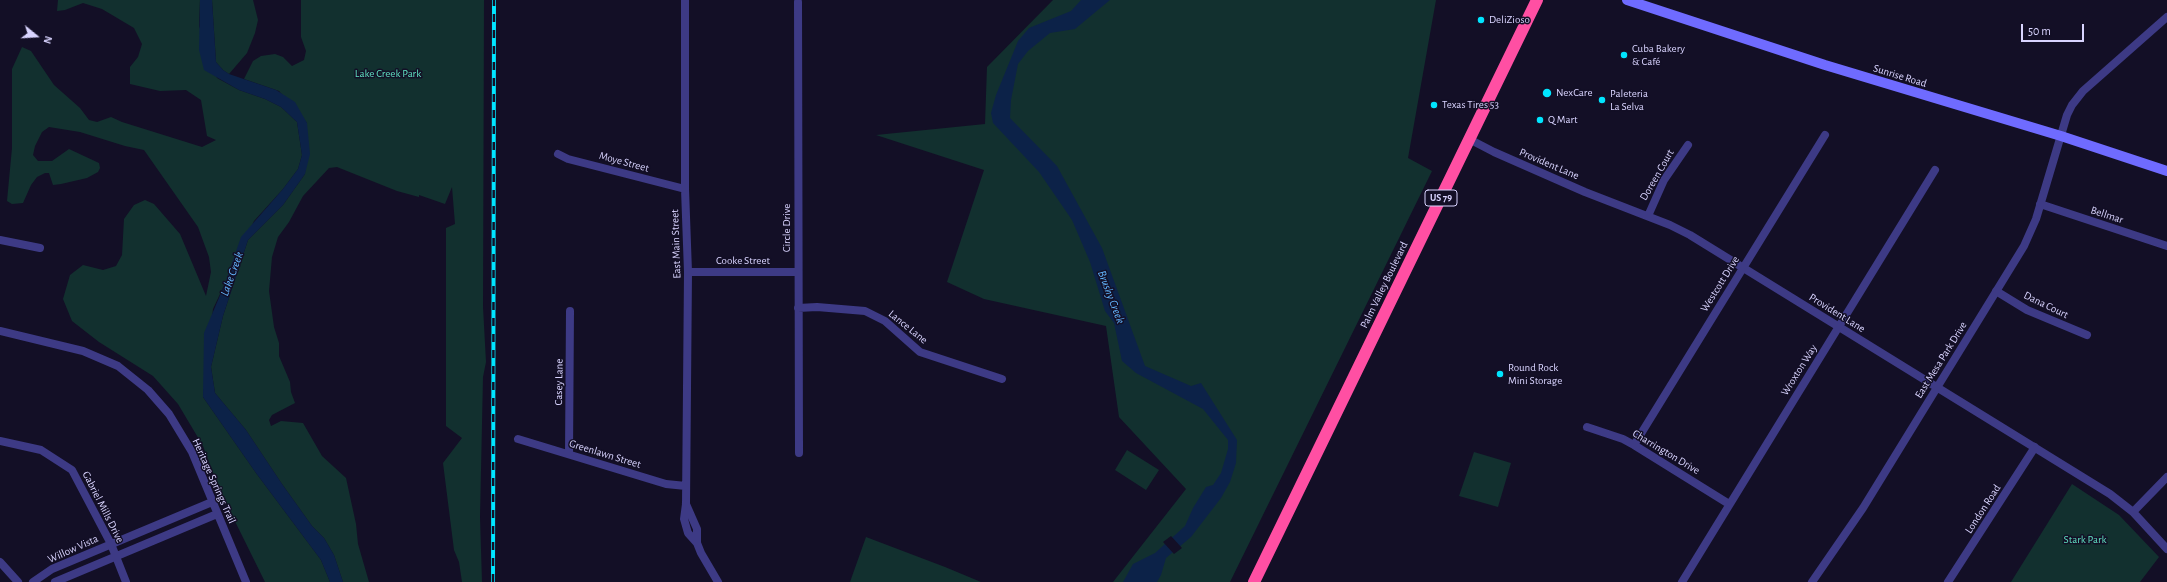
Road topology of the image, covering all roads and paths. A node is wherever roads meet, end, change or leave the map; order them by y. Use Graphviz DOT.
graph roads {
  1 [pos="685,0"];
  2 [pos="1537,0"];
  3 [pos="1627,0"];
  4 [pos="798,2"];
  5 [pos="2167,17"];
  6 [pos="1825,135"];
  7 [pos="2061,136"];
  8 [pos="1469,139"];
  9 [pos="1688,145"];
  10 [pos="558,154"];
  11 [pos="1935,170"];
  12 [pos="2167,171"];
  13 [pos="685,189"];
  14 [pos="2040,204"];
  15 [pos="1648,216"];
  16 [pos="0,240"];
  17 [pos="2167,246"];
  18 [pos="40,248"];
  19 [pos="1743,268"];
  20 [pos="688,272"];
  21 [pos="798,272"];
  22 [pos="1996,291"];
  23 [pos="798,308"];
  24 [pos="570,311"];
  25 [pos="1839,327"];
  26 [pos="0,331"];
  27 [pos="2087,335"];
  28 [pos="1002,379"];
  29 [pos="1937,388"];
  30 [pos="1587,427"];
  31 [pos="518,439"];
  32 [pos="0,441"];
  33 [pos="1634,445"];
  34 [pos="2034,447"];
  35 [pos="799,453"];
  36 [pos="569,454"];
  37 [pos="2167,477"];
  38 [pos="686,486"];
  39 [pos="212,502"];
  40 [pos="1729,504"];
  41 [pos="2133,512"];
  42 [pos="217,514"];
  43 [pos="111,544"];
  44 [pos="2167,549"];
  45 [pos="116,556"];
  46 [pos="0,562"];
  47 [pos="18,582"];
  48 [pos="33,582"];
  49 [pos="55,582"];
  50 [pos="126,582"];
  51 [pos="246,582"];
  52 [pos="718,582"];
  53 [pos="1254,582"];
  54 [pos="1682,582"];
  55 [pos="1812,582"];
  56 [pos="1948,582"];
  1 -- 13 [label="street, East Main Street"];
  2 -- 8 [label="highway, Palm Valley Boulevard / US 79"];
  3 -- 7 [label="main road, Sunrise Road"];
  4 -- 21 [label="street, Circle Drive"];
  5 -- 7 [label="street, East Mesa Park Drive"];
  6 -- 19 [label="street, Westcott Drive"];
  7 -- 12 [label="main road, Sunrise Road"];
  7 -- 14 [label="street, East Mesa Park Drive"];
  8 -- 15 [label="street, Provident Lane"];
  8 -- 53 [label="highway, Palm Valley Boulevard / US 79"];
  9 -- 15 [label="street, Doreen Court"];
  10 -- 13 [label="street, Moye Street"];
  11 -- 25 [label="street, Wroxton Way"];
  13 -- 20 [label="street, East Main Street"];
  14 -- 17 [label="street, Bellmar"];
  14 -- 22 [label="street, East Mesa Park Drive"];
  15 -- 19 [label="street, Provident Lane"];
  16 -- 18 [label="street"];
  19 -- 25 [label="street, Provident Lane"];
  19 -- 33 [label="street, Westcott Drive"];
  20 -- 21 [label="street, Cooke Street"];
  20 -- 38 [label="street, East Main Street"];
  21 -- 23 [label="street, Circle Drive"];
  22 -- 27 [label="street, Dana Court"];
  22 -- 29 [label="street, East Mesa Park Drive"];
  23 -- 28 [label="street, Lance Lane"];
  23 -- 35 [label="street, Circle Drive"];
  24 -- 36 [label="street, Casey Lane"];
  25 -- 29 [label="street, Provident Lane"];
  25 -- 40 [label="street, Wroxton Way"];
  26 -- 39 [label="street, Heritage Springs Trail"];
  29 -- 34 [label="street, Provident Lane"];
  29 -- 55 [label="street, East Mesa Park Drive"];
  30 -- 33 [label="street, Charrington Drive"];
  31 -- 36 [label="street, Greenlawn Street"];
  32 -- 43 [label="street, Gabriel Mills Drive"];
  33 -- 40 [label="street, Charrington Drive"];
  34 -- 41 [label="street, Provident Lane"];
  34 -- 56 [label="street, London Road"];
  36 -- 38 [label="street, Greenlawn Street"];
  37 -- 41 [label="street"];
  38 -- 52 [label="street, East Main Street"];
  39 -- 42 [label="street, Heritage Springs Trail"];
  39 -- 43 [label="street, Willow Vista"];
  40 -- 54 [label="street, Wroxton Way"];
  41 -- 44 [label="street, Provident Lane"];
  42 -- 45 [label="street, Willow Vista"];
  42 -- 51 [label="street, Heritage Springs Trail"];
  43 -- 45 [label="street, Gabriel Mills Drive"];
  43 -- 48 [label="street, Willow Vista"];
  45 -- 49 [label="street, Willow Vista"];
  45 -- 50 [label="street, Gabriel Mills Drive"];
  46 -- 47 [label="street"];
}
